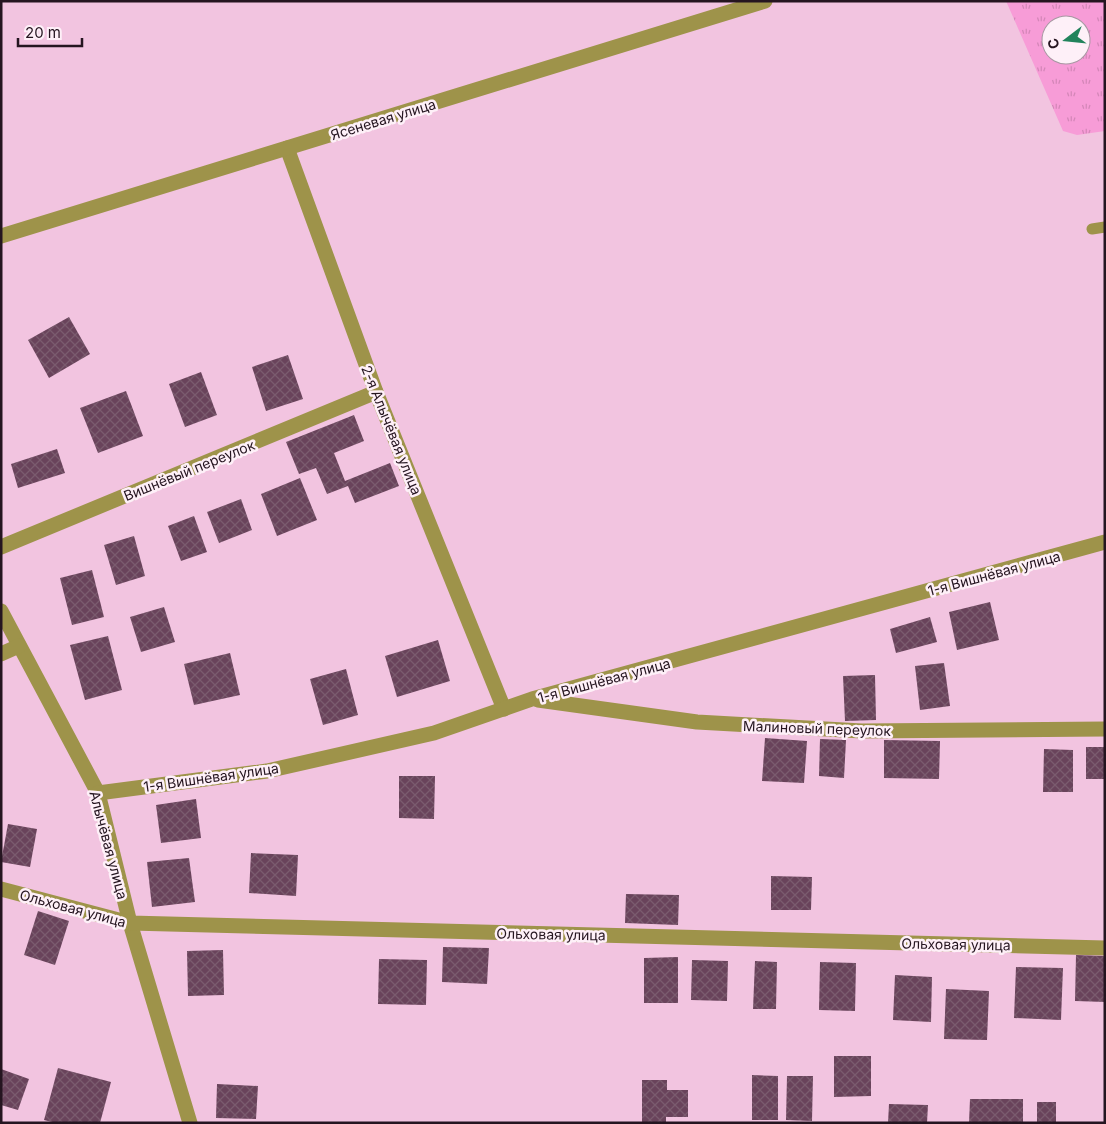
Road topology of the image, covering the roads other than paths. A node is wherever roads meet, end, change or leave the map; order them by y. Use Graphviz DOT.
graph roads {
  1 [pos="765,1"];
  2 [pos="287,148"];
  3 [pos="1105,227"];
  4 [pos="1092,229"];
  5 [pos="1,236"];
  6 [pos="376,392"];
  7 [pos="1105,542"];
  8 [pos="1,547"];
  9 [pos="1,611"];
  10 [pos="19,646"];
  11 [pos="1,654"];
  12 [pos="532,699"];
  13 [pos="504,709"];
  14 [pos="1105,729"];
  15 [pos="98,793"];
  16 [pos="1,889"];
  17 [pos="130,923"];
  18 [pos="1105,948"];
  19 [pos="190,1123"];
  1 -- 2 [label="street, Ясеневая улица"];
  2 -- 5 [label="street, Ясеневая улица"];
  2 -- 6 [label="street, 2-я Алычёвая улица"];
  3 -- 4 [label="lane"];
  6 -- 8 [label="street, Вишнёвый переулок"];
  6 -- 13 [label="street, 2-я Алычёвая улица"];
  7 -- 12 [label="street, 1-я Вишнёвая улица"];
  9 -- 10 [label="street, Алычёвая улица"];
  10 -- 11 [label="street"];
  10 -- 15 [label="street, Алычёвая улица"];
  12 -- 13 [label="street, 1-я Вишнёвая улица"];
  12 -- 14 [label="street, Малиновый переулок"];
  13 -- 15 [label="street, 1-я Вишнёвая улица"];
  15 -- 17 [label="street, Алычёвая улица"];
  16 -- 17 [label="street, Ольховая улица"];
  17 -- 18 [label="street, Ольховая улица"];
  17 -- 19 [label="street, Алычёвая улица"];
}
